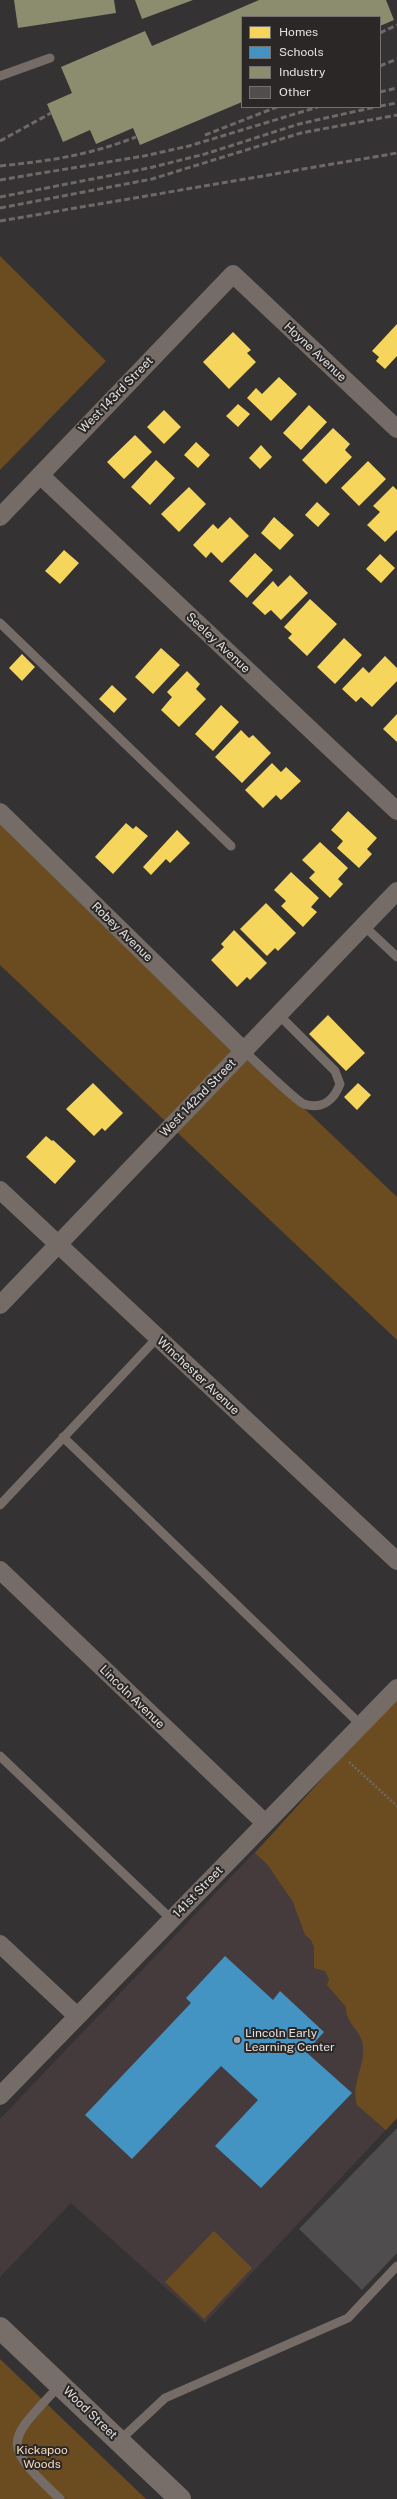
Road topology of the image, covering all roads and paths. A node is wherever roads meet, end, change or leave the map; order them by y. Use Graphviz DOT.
graph roads {
  1 [pos="50,58"];
  2 [pos="0,76"];
  3 [pos="233,274"];
  4 [pos="397,429"];
  5 [pos="40,475"];
  6 [pos="0,517"];
  7 [pos="0,623"];
  8 [pos="397,811"];
  9 [pos="0,812"];
  10 [pos="230,846"];
  11 [pos="397,891"];
  12 [pos="364,926"];
  13 [pos="397,957"];
  14 [pos="278,1015"];
  15 [pos="244,1051"];
  16 [pos="0,1190"];
  17 [pos="58,1245"];
  18 [pos="0,1305"];
  19 [pos="157,1338"];
  20 [pos="63,1438"];
  21 [pos="0,1505"];
  22 [pos="397,1561"];
  23 [pos="0,1570"];
  24 [pos="397,1688"];
  25 [pos="361,1725"];
  26 [pos="336,1751"];
  27 [pos="0,1756"];
  28 [pos="397,1806"];
  29 [pos="265,1823"];
  30 [pos="171,1919"];
  31 [pos="0,1944"];
  32 [pos="77,2016"];
  33 [pos="0,2096"];
  34 [pos="397,2266"];
  35 [pos="0,2328"];
  36 [pos="60,2385"];
  37 [pos="119,2441"];
  38 [pos="60,2499"];
  39 [pos="180,2499"];
  1 -- 2 [label="lane"];
  3 -- 4 [label="street, Hoyne Avenue"];
  3 -- 5 [label="street, West 143rd Street"];
  5 -- 6 [label="street, West 143rd Street"];
  5 -- 8 [label="street, Seeley Avenue"];
  7 -- 10 [label="lane"];
  9 -- 15 [label="street, Robey Avenue"];
  11 -- 12 [label="street, West 142nd Street"];
  12 -- 13 [label="lane"];
  12 -- 14 [label="street, West 142nd Street"];
  14 -- 15 [label="street, West 142nd Street"];
  14 -- 15 [label="lane"];
  15 -- 17 [label="street, West 142nd Street"];
  16 -- 17 [label="street, Winchester Avenue"];
  17 -- 18 [label="street, West 142nd Street"];
  17 -- 19 [label="street, Winchester Avenue"];
  19 -- 20 [label="lane"];
  19 -- 22 [label="street, Winchester Avenue"];
  20 -- 21 [label="lane"];
  20 -- 25 [label="lane"];
  23 -- 29 [label="street, Lincoln Avenue"];
  24 -- 25 [label="street, 141st Street"];
  25 -- 26 [label="street, 141st Street"];
  26 -- 28 [label="path"];
  26 -- 29 [label="street, 141st Street"];
  27 -- 30 [label="lane"];
  29 -- 30 [label="street, 141st Street"];
  30 -- 32 [label="street, 141st Street"];
  31 -- 32 [label="street"];
  32 -- 33 [label="street, 141st Street"];
  34 -- 37 [label="lane"];
  35 -- 36 [label="main road, Wood Street"];
  36 -- 37 [label="main road, Wood Street"];
  36 -- 38 [label="lane"];
  37 -- 39 [label="main road, Wood Street"];
}
